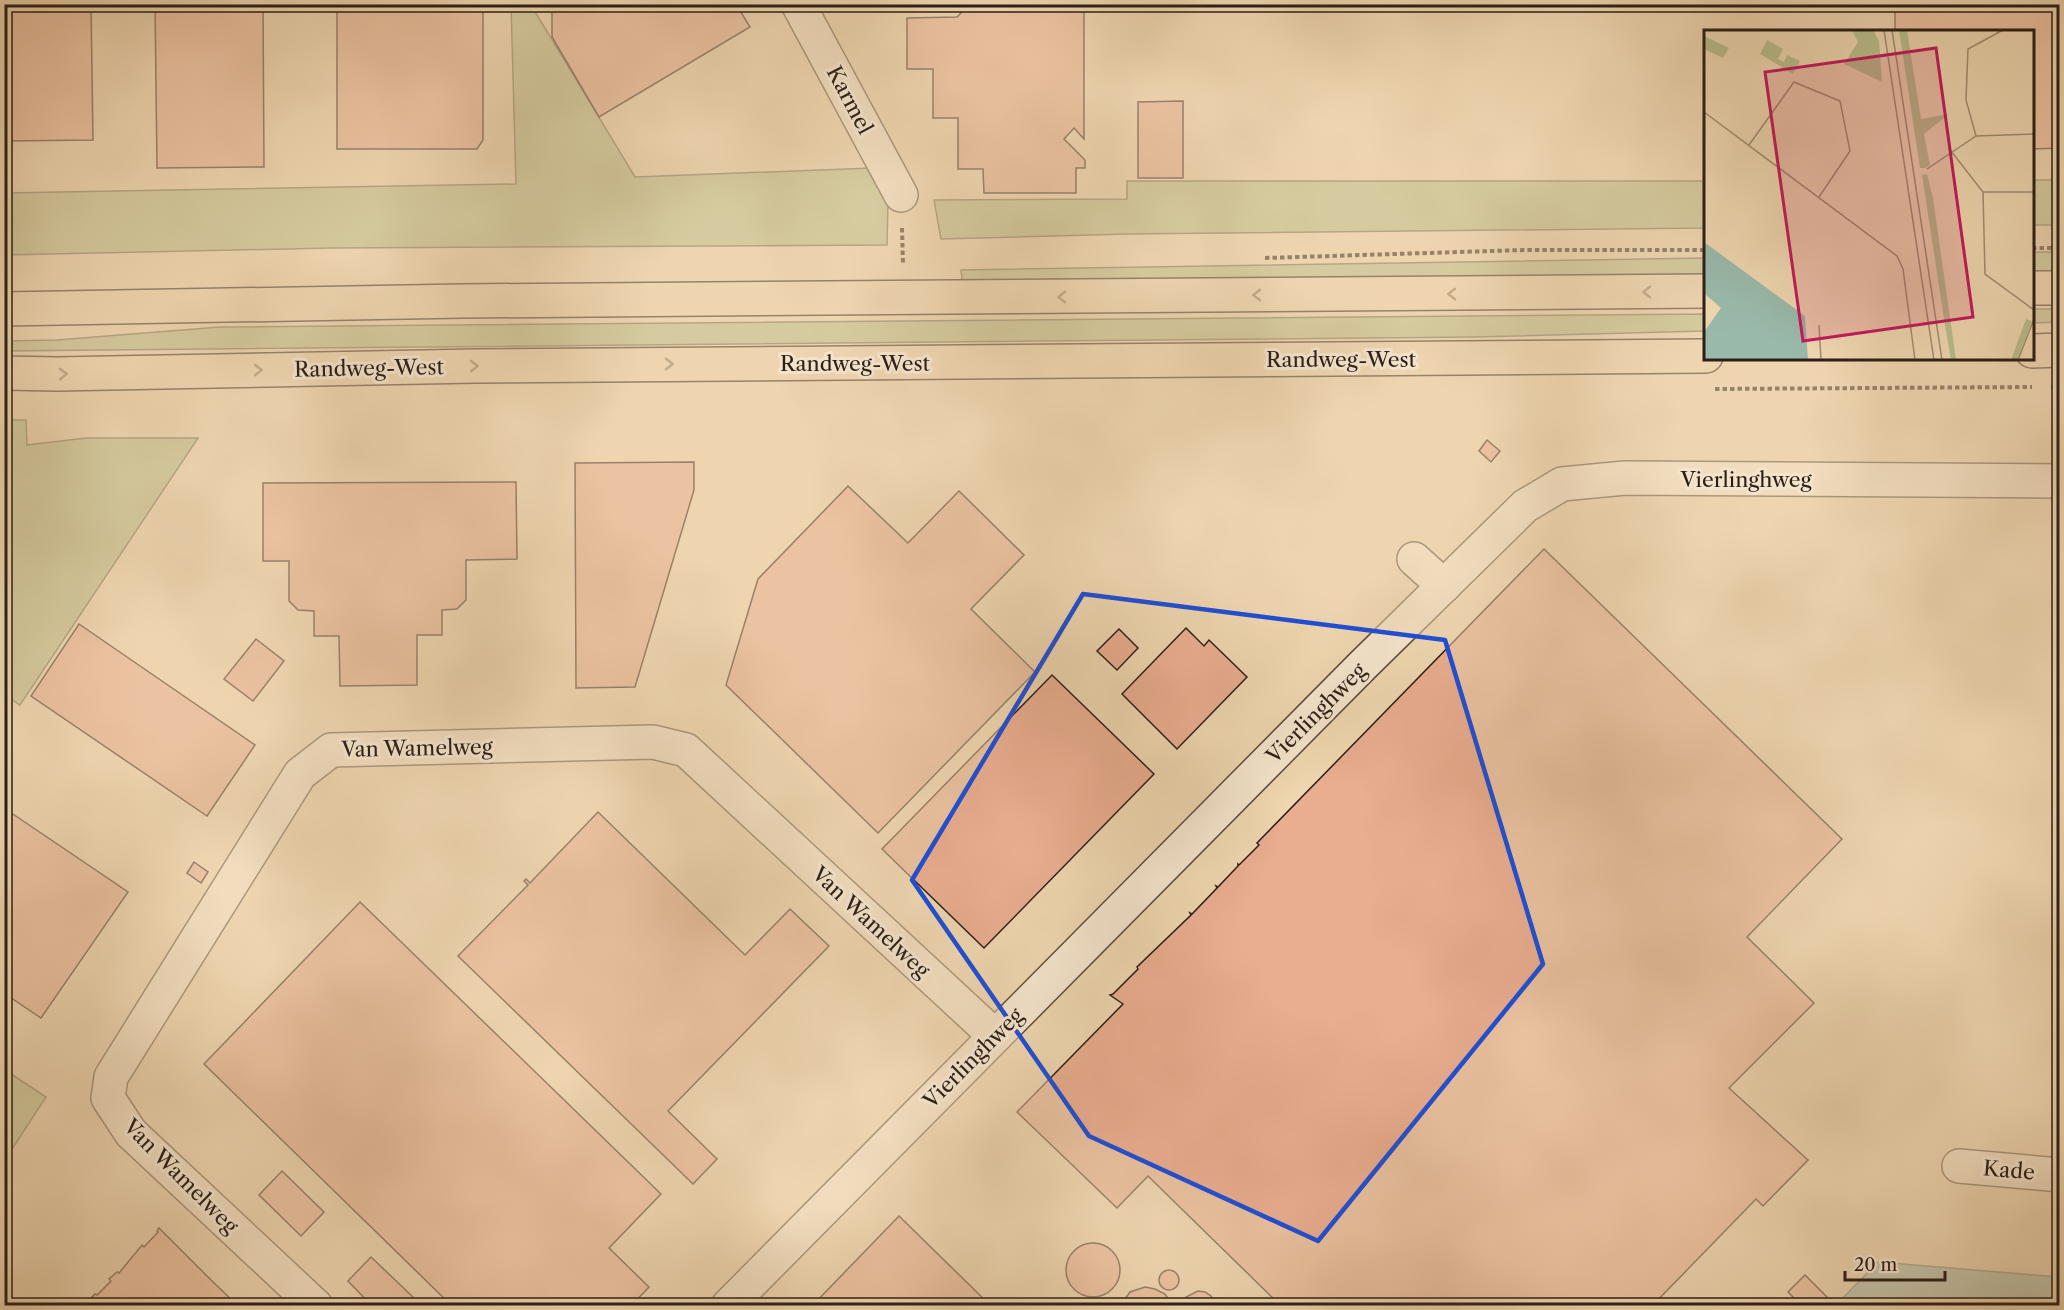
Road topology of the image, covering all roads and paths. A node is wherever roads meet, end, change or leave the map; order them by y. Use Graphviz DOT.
graph roads {
  1 [pos="798,4"];
  2 [pos="901,195"];
  3 [pos="2034,248"];
  4 [pos="2060,248"];
  5 [pos="2034,288"];
  6 [pos="2060,288"];
  7 [pos="1704,291"];
  8 [pos="4,309"];
  9 [pos="2060,350"];
  10 [pos="2034,351"];
  11 [pos="1704,356"];
  12 [pos="4,373"];
  13 [pos="2060,481"];
  14 [pos="1414,559"];
  15 [pos="1444,586"];
  16 [pos="995,1036"];
  17 [pos="1959,1166"];
  18 [pos="2060,1175"];
  19 [pos="316,1305"];
  20 [pos="728,1305"];
  1 -- 2 [label="street, Karmel"];
  3 -- 4 [label="path"];
  5 -- 6 [label="main road"];
  7 -- 8 [label="main road, one-way"];
  9 -- 10 [label="main road"];
  12 -- 11 [label="main road, Randweg-West, one-way"];
  13 -- 15 [label="street, Vierlinghweg"];
  14 -- 15 [label="street"];
  15 -- 16 [label="street, Vierlinghweg"];
  16 -- 19 [label="street, Van Wamelweg"];
  16 -- 20 [label="street, Vierlinghweg"];
  17 -- 18 [label="street, Kade"];
}
